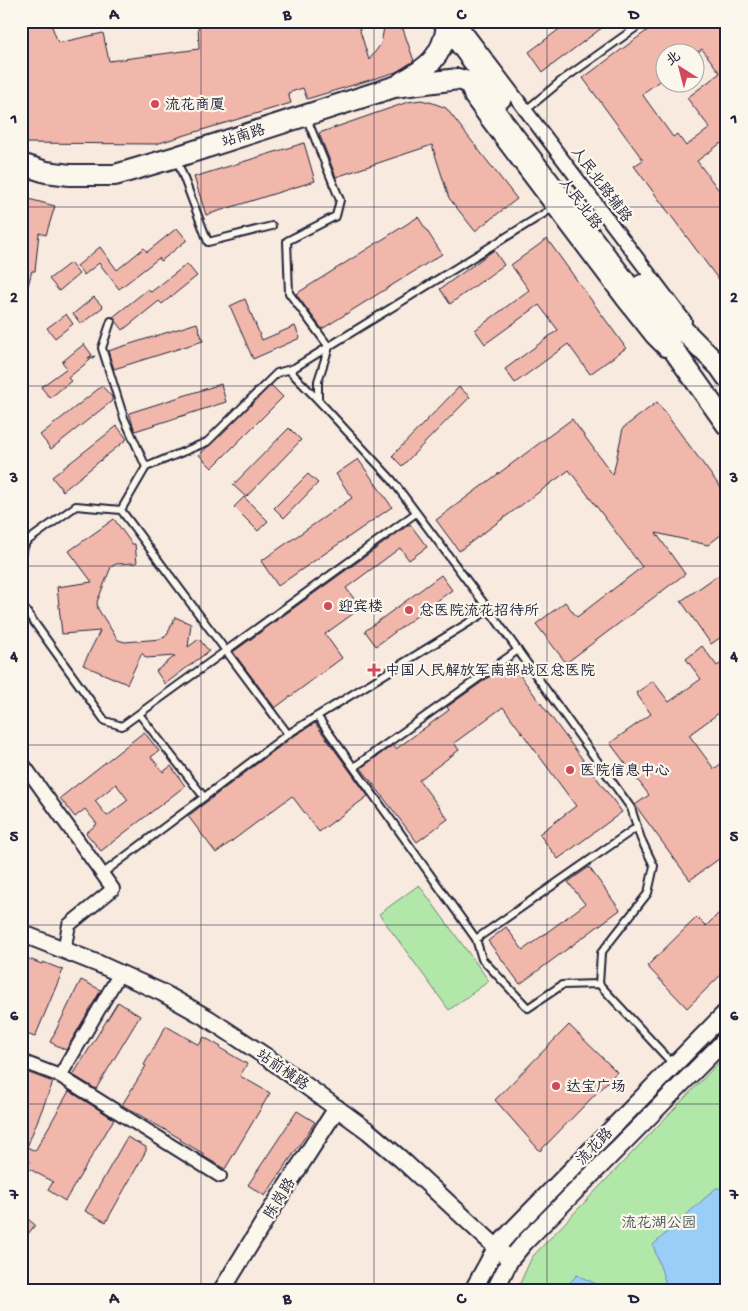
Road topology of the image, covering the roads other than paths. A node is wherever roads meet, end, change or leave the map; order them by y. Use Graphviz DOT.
graph roads {
  1 [pos="645,21"];
  2 [pos="449,23"];
  3 [pos="465,80"];
  4 [pos="394,87"];
  5 [pos="521,114"];
  6 [pos="306,115"];
  7 [pos="176,157"];
  8 [pos="21,164"];
  9 [pos="547,190"];
  10 [pos="553,208"];
  11 [pos="272,226"];
  12 [pos="111,321"];
  13 [pos="329,347"];
  14 [pos="289,370"];
  15 [pos="687,370"];
  16 [pos="723,372"];
  17 [pos="318,400"];
  18 [pos="727,425"];
  19 [pos="146,466"];
  20 [pos="121,510"];
  21 [pos="416,513"];
  22 [pos="21,555"];
  23 [pos="21,604"];
  24 [pos="489,610"];
  25 [pos="226,650"];
  26 [pos="518,650"];
  27 [pos="139,714"];
  28 [pos="317,716"];
  29 [pos="288,734"];
  30 [pos="21,761"];
  31 [pos="354,767"];
  32 [pos="204,797"];
  33 [pos="637,827"];
  34 [pos="102,874"];
  35 [pos="21,933"];
  36 [pos="476,939"];
  37 [pos="64,950"];
  38 [pos="120,974"];
  39 [pos="599,984"];
  40 [pos="727,1011"];
  41 [pos="727,1038"];
  42 [pos="21,1060"];
  43 [pos="674,1065"];
  44 [pos="60,1076"];
  45 [pos="337,1108"];
  46 [pos="220,1176"];
  47 [pos="496,1248"];
  48 [pos="510,1260"];
  49 [pos="222,1290"];
  50 [pos="473,1290"];
  51 [pos="495,1290"];
  1 -- 5 [label="lane"];
  2 -- 4 [label="main road"];
  2 -- 5 [label="main road, 人民北路"];
  3 -- 4 [label="main road, 站南路"];
  3 -- 9 [label="main road, 人民北路"];
  4 -- 6 [label="main road, 站南路"];
  5 -- 16 [label="main road, 人民北路"];
  6 -- 7 [label="main road, 站南路"];
  6 -- 13 [label="lane"];
  7 -- 8 [label="main road, 站南路"];
  7 -- 11 [label="lane"];
  9 -- 10 [label="street"];
  9 -- 15 [label="main road, 人民北路"];
  10 -- 13 [label="lane"];
  10 -- 15 [label="street"];
  12 -- 19 [label="lane"];
  13 -- 14 [label="lane"];
  13 -- 17 [label="lane"];
  14 -- 17 [label="lane"];
  14 -- 19 [label="lane"];
  15 -- 18 [label="main road, 人民北路"];
  17 -- 21 [label="lane"];
  19 -- 20 [label="lane"];
  20 -- 22 [label="lane"];
  20 -- 25 [label="lane"];
  21 -- 24 [label="lane"];
  21 -- 25 [label="lane"];
  23 -- 27 [label="lane"];
  24 -- 26 [label="lane"];
  24 -- 28 [label="lane"];
  25 -- 27 [label="lane"];
  25 -- 29 [label="lane"];
  26 -- 31 [label="lane"];
  26 -- 33 [label="lane"];
  27 -- 32 [label="lane"];
  28 -- 29 [label="lane"];
  28 -- 31 [label="lane"];
  29 -- 32 [label="lane"];
  30 -- 34 [label="street"];
  31 -- 36 [label="lane"];
  32 -- 34 [label="lane"];
  33 -- 36 [label="lane"];
  33 -- 39 [label="lane"];
  34 -- 37 [label="street"];
  35 -- 37 [label="street, 站前横路"];
  36 -- 39 [label="lane"];
  37 -- 38 [label="street, 站前横路"];
  38 -- 44 [label="street"];
  38 -- 45 [label="street, 站前横路"];
  39 -- 43 [label="lane"];
  40 -- 43 [label="street, 流花路"];
  41 -- 48 [label="street, 流花路"];
  42 -- 44 [label="street"];
  43 -- 47 [label="street, 流花路"];
  44 -- 46 [label="street"];
  45 -- 47 [label="street, 站前横路"];
  45 -- 49 [label="street, 陈岗路"];
  47 -- 48 [label="street, 站前横路"];
  47 -- 50 [label="street, 流花路"];
  48 -- 51 [label="street, 流花路"];
}
